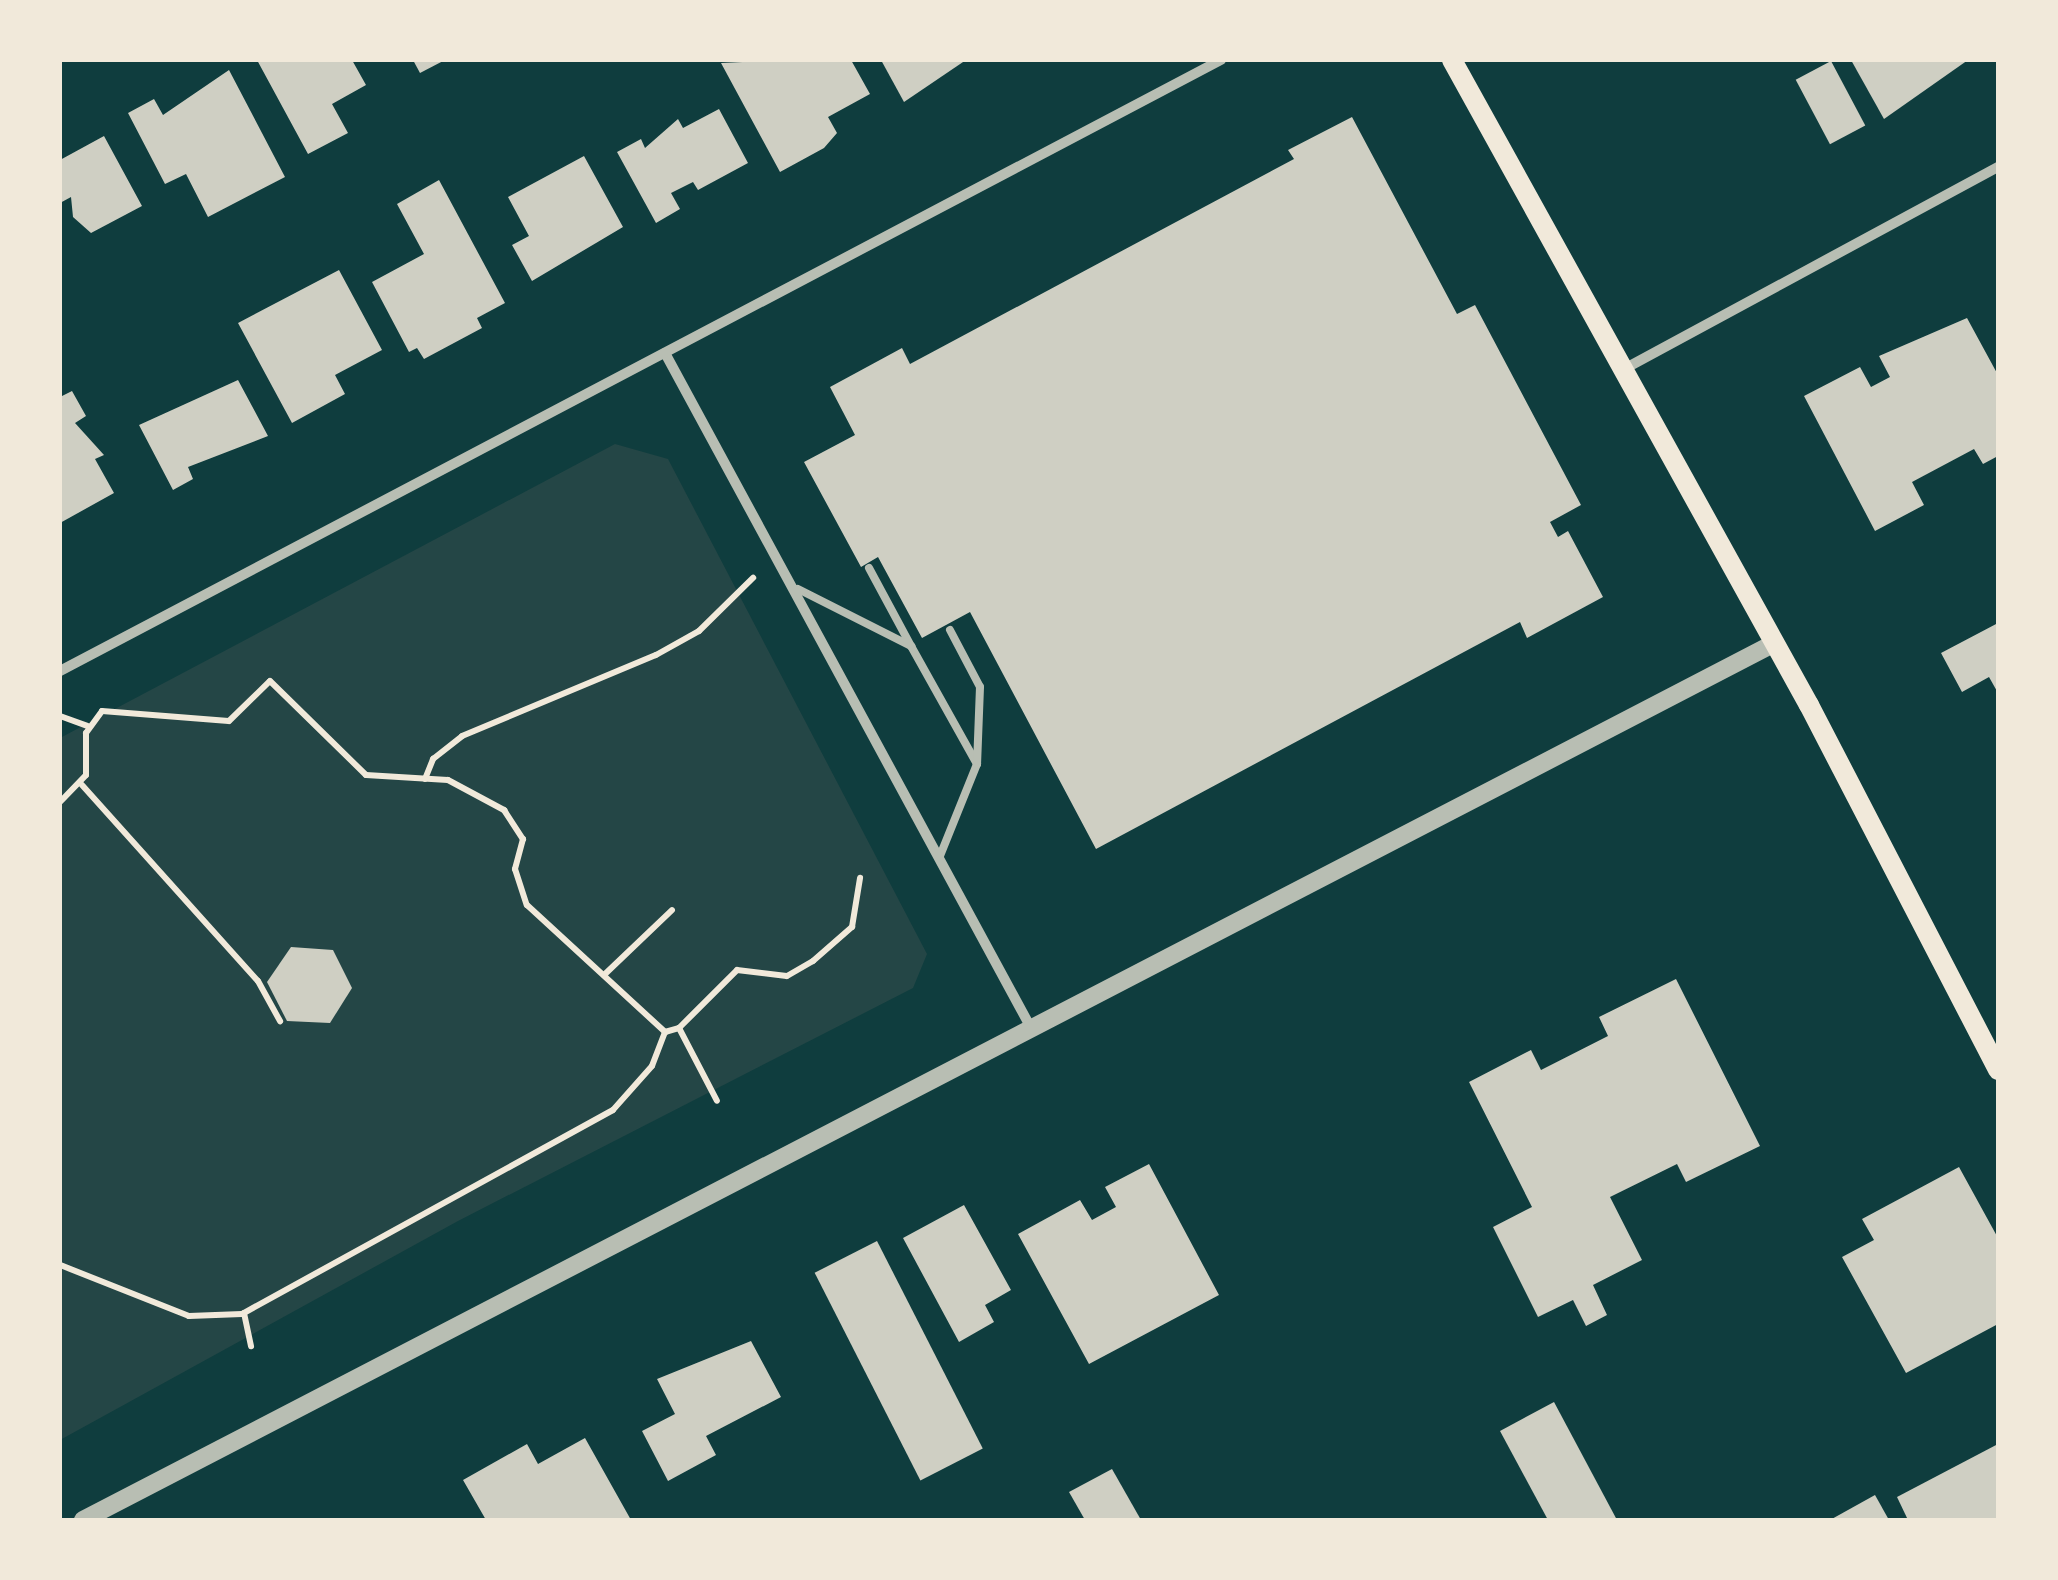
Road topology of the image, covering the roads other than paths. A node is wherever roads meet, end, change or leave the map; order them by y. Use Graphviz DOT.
graph roads {
  1 [pos="1220,60"];
  2 [pos="1452,60"];
  3 [pos="1998,167"];
  4 [pos="665,353"];
  5 [pos="1626,368"];
  6 [pos="870,568"];
  7 [pos="798,589"];
  8 [pos="950,630"];
  9 [pos="1776,643"];
  10 [pos="911,646"];
  11 [pos="60,671"];
  12 [pos="977,764"];
  13 [pos="940,856"];
  14 [pos="1030,1026"];
  15 [pos="1998,1070"];
  16 [pos="83,1520"];
  1 -- 4 [label="street"];
  2 -- 5 [label="main road"];
  3 -- 5 [label="street"];
  4 -- 7 [label="street"];
  4 -- 11 [label="street"];
  5 -- 9 [label="main road"];
  6 -- 10 [label="lane"];
  7 -- 10 [label="lane"];
  7 -- 13 [label="street"];
  8 -- 12 [label="lane"];
  9 -- 14 [label="street"];
  9 -- 15 [label="main road"];
  10 -- 12 [label="lane"];
  12 -- 13 [label="lane"];
  13 -- 14 [label="street"];
  14 -- 16 [label="street"];
}
